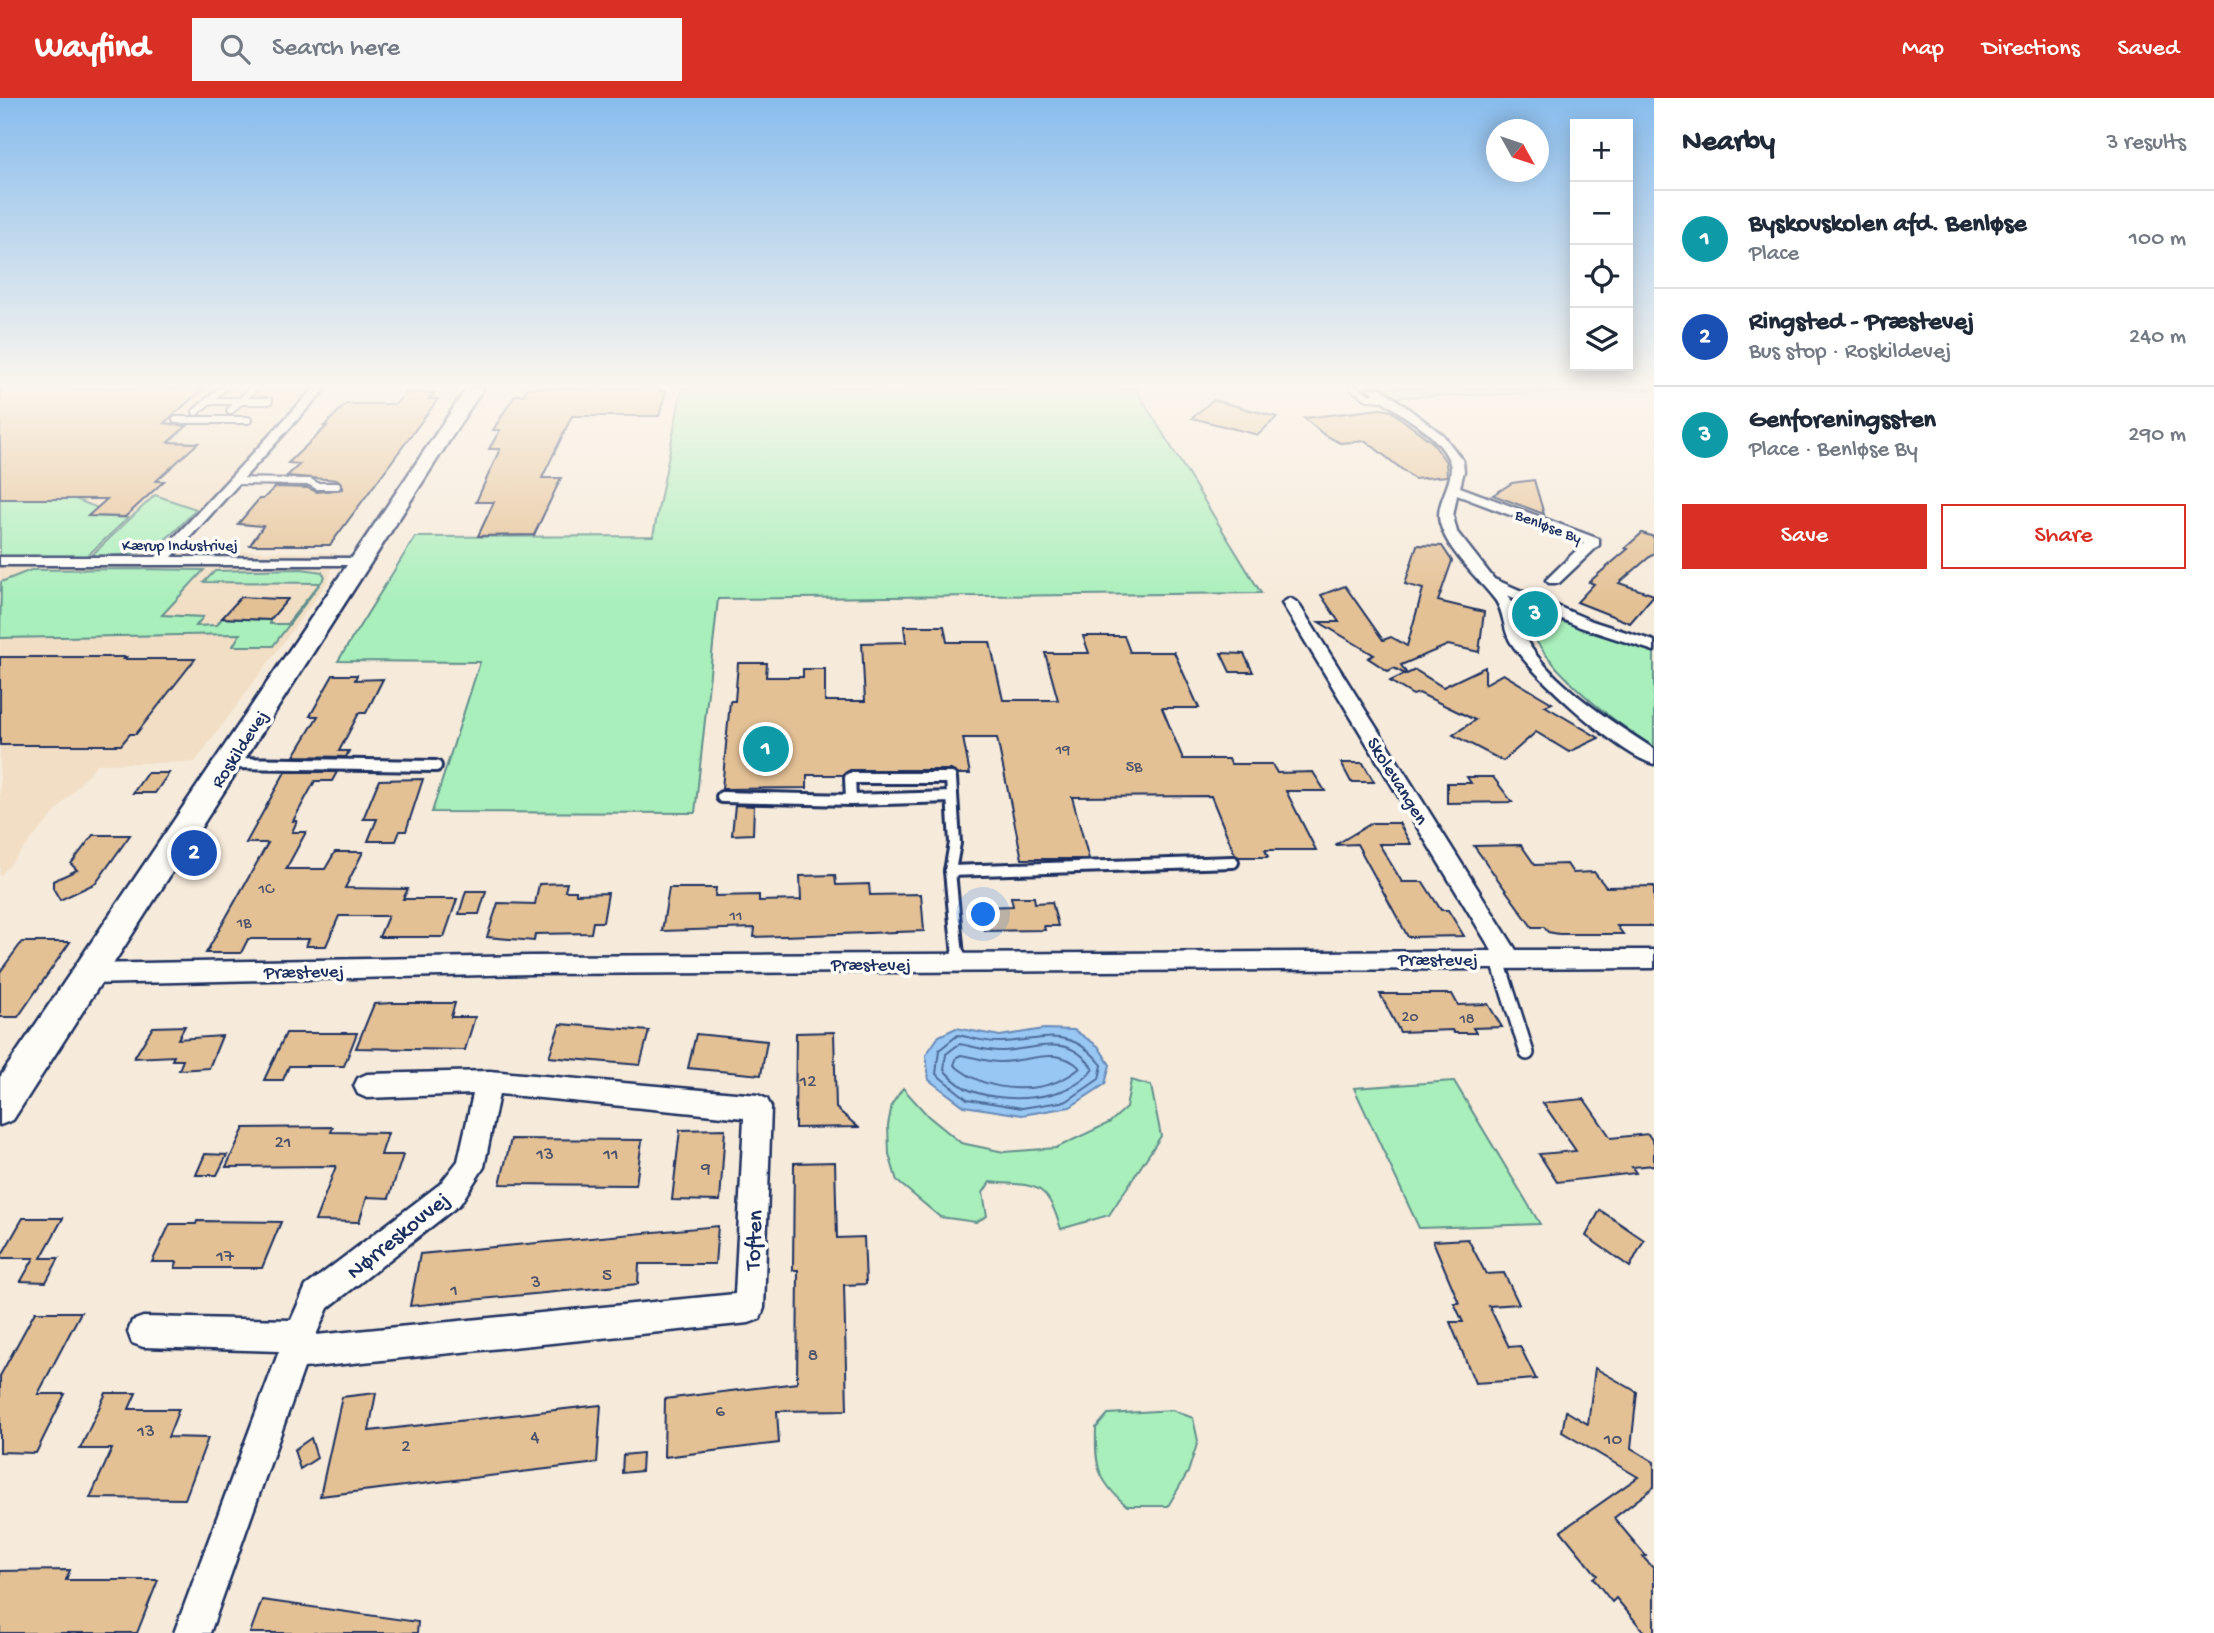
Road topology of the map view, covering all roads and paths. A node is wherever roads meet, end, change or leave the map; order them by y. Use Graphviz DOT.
graph roads {
  1 [pos="252,460"];
  2 [pos="428,460"];
  3 [pos="1456,460"];
  4 [pos="232,481"];
  5 [pos="337,486"];
  6 [pos="1452,488"];
  7 [pos="159,562"];
  8 [pos="360,562"];
  9 [pos="4,565"];
  10 [pos="1488,580"];
  11 [pos="1555,580"];
  12 [pos="1529,601"];
  13 [pos="1290,603"];
  14 [pos="1506,604"];
  15 [pos="1654,646"];
  16 [pos="1654,758"];
  17 [pos="228,763"];
  18 [pos="436,766"];
  19 [pos="722,797"];
  20 [pos="952,797"];
  21 [pos="850,800"];
  22 [pos="1233,862"];
  23 [pos="950,871"];
  24 [pos="1503,958"];
  25 [pos="1654,959"];
  26 [pos="959,962"];
  27 [pos="88,974"];
  28 [pos="1527,1053"];
  29 [pos="489,1082"];
  30 [pos="368,1086"];
  31 [pos="0,1108"];
  32 [pos="143,1332"];
  33 [pos="297,1344"];
  34 [pos="192,1633"];
  1 -- 4 [label="street"];
  2 -- 8 [label="street, Roskildevej"];
  3 -- 6 [label="street"];
  4 -- 5 [label="lane"];
  4 -- 7 [label="street"];
  6 -- 10 [label="street"];
  6 -- 11 [label="street, Benløse By"];
  7 -- 8 [label="street, Kærup Industrivej"];
  7 -- 9 [label="street, Kærup Industrivej"];
  8 -- 17 [label="street, Roskildevej"];
  10 -- 12 [label="street"];
  10 -- 14 [label="street"];
  12 -- 14 [label="street"];
  12 -- 15 [label="street"];
  13 -- 24 [label="street, Skolevangen"];
  14 -- 16 [label="street"];
  17 -- 18 [label="lane"];
  17 -- 27 [label="street, Roskildevej"];
  19 -- 21 [label="lane"];
  20 -- 21 [label="lane"];
  20 -- 21 [label="lane"];
  20 -- 23 [label="lane"];
  22 -- 23 [label="lane"];
  23 -- 26 [label="lane"];
  24 -- 25 [label="street, Præstevej"];
  24 -- 26 [label="street, Præstevej"];
  24 -- 28 [label="lane"];
  26 -- 27 [label="street, Præstevej"];
  27 -- 31 [label="street, Roskildevej"];
  29 -- 30 [label="street, Toften"];
  29 -- 33 [label="street, Nørreskovvej"];
  29 -- 33 [label="street, Toften"];
  32 -- 33 [label="street"];
  33 -- 34 [label="street, Nørreskovvej"];
}
